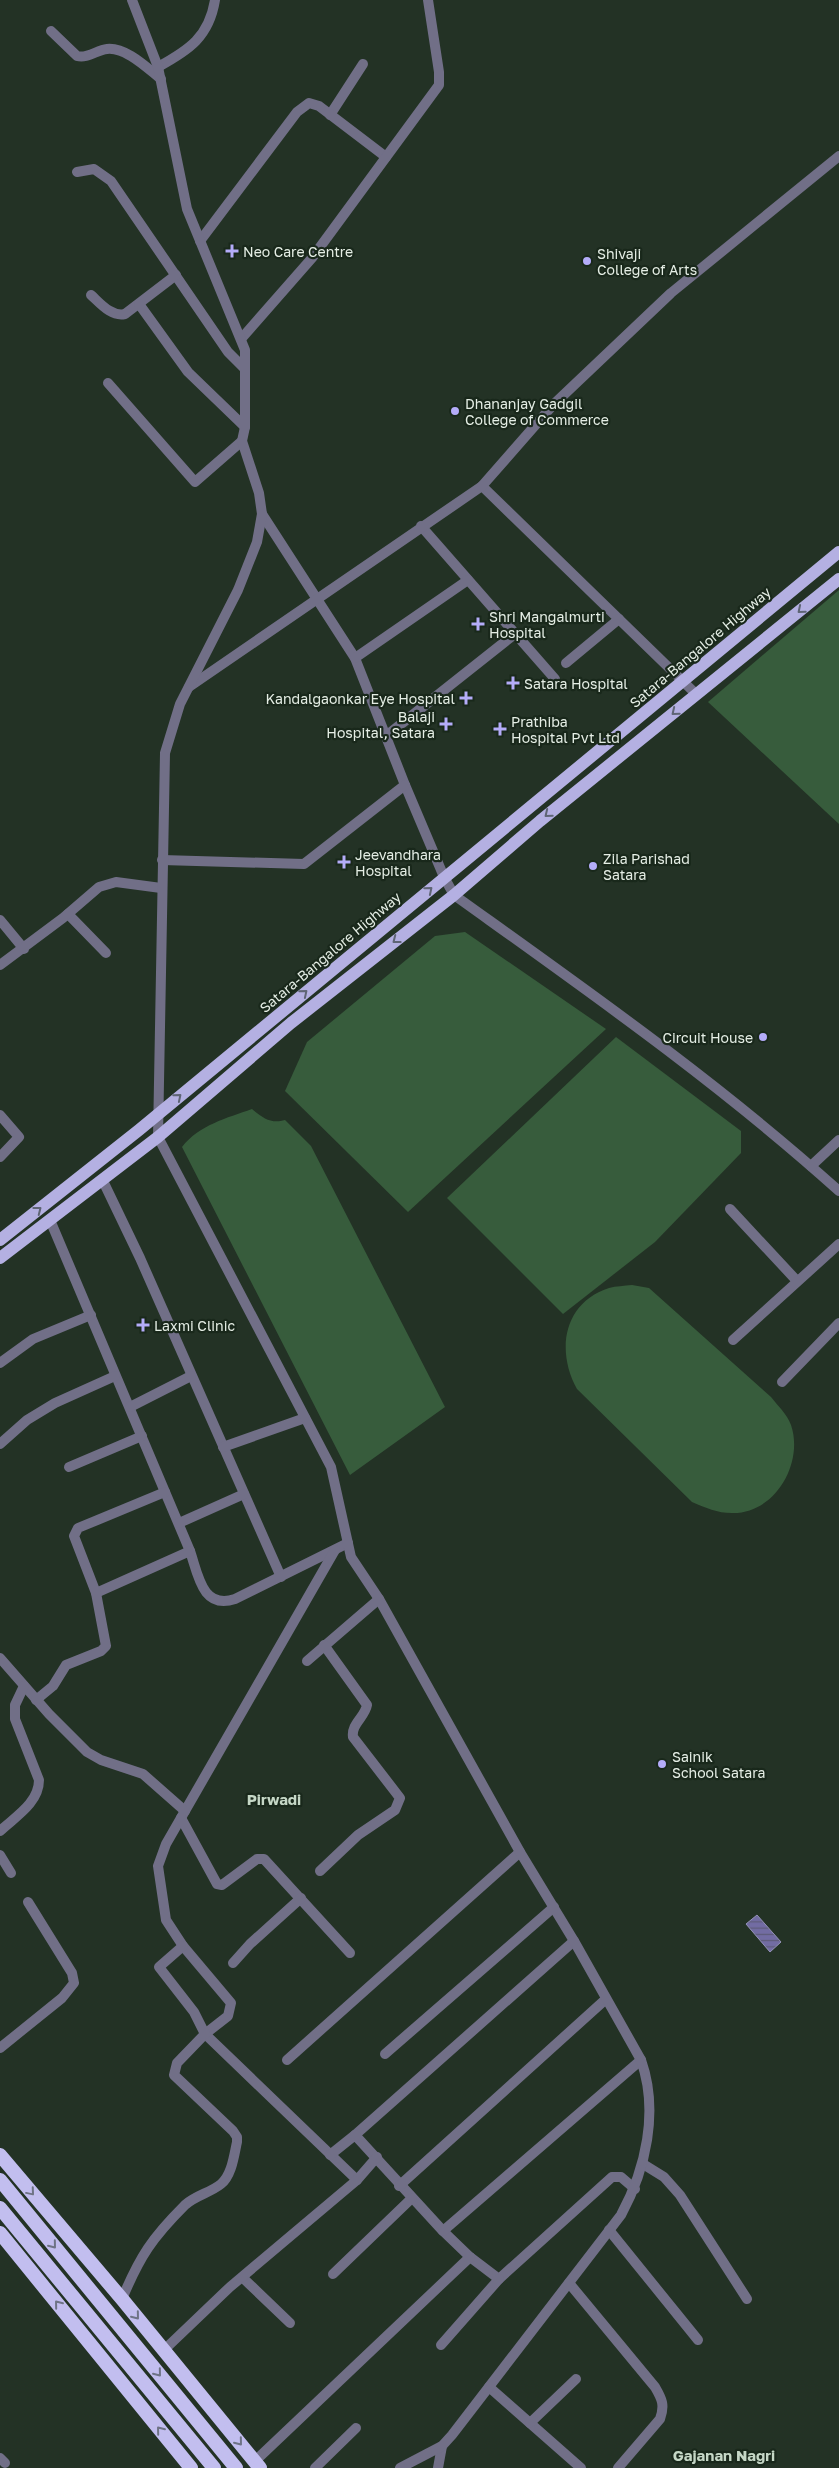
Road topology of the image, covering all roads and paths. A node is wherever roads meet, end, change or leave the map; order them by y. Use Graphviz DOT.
graph roads {
  1 [pos="132,0"];
  2 [pos="215,0"];
  3 [pos="428,0"];
  4 [pos="51,30"];
  5 [pos="363,64"];
  6 [pos="158,67"];
  7 [pos="161,79"];
  8 [pos="330,115"];
  9 [pos="386,158"];
  10 [pos="837,161"];
  11 [pos="76,172"];
  12 [pos="200,241"];
  13 [pos="176,275"];
  14 [pos="90,295"];
  15 [pos="139,304"];
  16 [pos="241,340"];
  17 [pos="244,368"];
  18 [pos="108,383"];
  19 [pos="245,427"];
  20 [pos="242,441"];
  21 [pos="482,486"];
  22 [pos="262,514"];
  23 [pos="421,526"];
  24 [pos="839,552"];
  25 [pos="839,579"];
  26 [pos="468,580"];
  27 [pos="316,600"];
  28 [pos="618,619"];
  29 [pos="516,633"];
  30 [pos="355,658"];
  31 [pos="566,663"];
  32 [pos="555,680"];
  33 [pos="683,681"];
  34 [pos="189,687"];
  35 [pos="696,694"];
  36 [pos="386,736"];
  37 [pos="405,785"];
  38 [pos="162,860"];
  39 [pos="444,877"];
  40 [pos="161,888"];
  41 [pos="454,895"];
  42 [pos="68,914"];
  43 [pos="0,920"];
  44 [pos="24,949"];
  45 [pos="106,953"];
  46 [pos="0,965"];
  47 [pos="158,1113"];
  48 [pos="0,1115"];
  49 [pos="158,1137"];
  50 [pos="839,1140"];
  51 [pos="0,1158"];
  52 [pos="811,1166"];
  53 [pos="102,1181"];
  54 [pos="839,1191"];
  55 [pos="730,1209"];
  56 [pos="50,1220"];
  57 [pos="3,1234"];
  58 [pos="839,1244"];
  59 [pos="0,1258"];
  60 [pos="797,1281"];
  61 [pos="91,1315"];
  62 [pos="839,1323"];
  63 [pos="733,1340"];
  64 [pos="0,1363"];
  65 [pos="115,1376"];
  66 [pos="191,1376"];
  67 [pos="782,1382"];
  68 [pos="130,1407"];
  69 [pos="305,1418"];
  70 [pos="142,1436"];
  71 [pos="0,1444"];
  72 [pos="223,1447"];
  73 [pos="69,1467"];
  74 [pos="166,1492"];
  75 [pos="244,1494"];
  76 [pos="179,1523"];
  77 [pos="348,1544"];
  78 [pos="335,1550"];
  79 [pos="190,1551"];
  80 [pos="281,1577"];
  81 [pos="96,1592"];
  82 [pos="379,1599"];
  83 [pos="324,1645"];
  84 [pos="0,1658"];
  85 [pos="307,1661"];
  86 [pos="24,1686"];
  87 [pos="36,1700"];
  88 [pos="183,1815"];
  89 [pos="0,1832"];
  90 [pos="520,1852"];
  91 [pos="0,1855"];
  92 [pos="320,1871"];
  93 [pos="12,1873"];
  94 [pos="301,1898"];
  95 [pos="28,1902"];
  96 [pos="554,1907"];
  97 [pos="574,1941"];
  98 [pos="183,1946"];
  99 [pos="350,1953"];
  100 [pos="233,1963"];
  101 [pos="606,1999"];
  102 [pos="205,2034"];
  103 [pos="0,2048"];
  104 [pos="385,2054"];
  105 [pos="287,2060"];
  106 [pos="641,2060"];
  107 [pos="356,2135"];
  108 [pos="0,2155"];
  109 [pos="330,2156"];
  110 [pos="377,2157"];
  111 [pos="643,2164"];
  112 [pos="0,2180"];
  113 [pos="357,2180"];
  114 [pos="400,2186"];
  115 [pos="635,2189"];
  116 [pos="412,2198"];
  117 [pos="0,2208"];
  118 [pos="610,2230"];
  119 [pos="443,2231"];
  120 [pos="2,2240"];
  121 [pos="470,2257"];
  122 [pos="333,2274"];
  123 [pos="243,2278"];
  124 [pos="499,2279"];
  125 [pos="569,2283"];
  126 [pos="122,2299"];
  127 [pos="747,2299"];
  128 [pos="290,2324"];
  129 [pos="698,2340"];
  130 [pos="441,2345"];
  131 [pos="164,2350"];
  132 [pos="576,2379"];
  133 [pos="489,2387"];
  134 [pos="530,2423"];
  135 [pos="356,2428"];
  136 [pos="442,2446"];
  137 [pos="257,2465"];
  138 [pos="191,2468"];
  139 [pos="214,2468"];
  140 [pos="236,2468"];
  141 [pos="315,2468"];
  142 [pos="400,2468"];
  143 [pos="438,2468"];
  144 [pos="581,2468"];
  145 [pos="618,2468"];
  1 -- 6 [label="street"];
  2 -- 6 [label="street"];
  3 -- 9 [label="street"];
  4 -- 7 [label="street"];
  5 -- 8 [label="street"];
  6 -- 7 [label="street"];
  7 -- 12 [label="street"];
  8 -- 9 [label="street"];
  8 -- 12 [label="street"];
  9 -- 16 [label="street"];
  10 -- 21 [label="street"];
  11 -- 13 [label="street"];
  12 -- 16 [label="street"];
  13 -- 15 [label="street"];
  13 -- 17 [label="street"];
  14 -- 15 [label="street"];
  15 -- 19 [label="street"];
  16 -- 17 [label="street"];
  17 -- 19 [label="street"];
  18 -- 20 [label="street"];
  19 -- 20 [label="street"];
  20 -- 22 [label="street"];
  21 -- 23 [label="street"];
  21 -- 28 [label="street"];
  22 -- 27 [label="street"];
  22 -- 34 [label="street"];
  23 -- 26 [label="street"];
  23 -- 27 [label="street"];
  24 -- 33 [label="main road, Satara-Bangalore Highway"];
  25 -- 35 [label="main road, one-way"];
  26 -- 29 [label="street"];
  26 -- 30 [label="street"];
  27 -- 30 [label="street"];
  27 -- 34 [label="street"];
  28 -- 31 [label="street"];
  28 -- 33 [label="street"];
  29 -- 32 [label="street"];
  29 -- 36 [label="street"];
  30 -- 36 [label="street"];
  33 -- 35 [label="street"];
  33 -- 39 [label="main road, Satara-Bangalore Highway"];
  34 -- 38 [label="street"];
  35 -- 41 [label="main road, one-way"];
  36 -- 37 [label="street"];
  37 -- 38 [label="street"];
  37 -- 39 [label="street"];
  38 -- 40 [label="street"];
  39 -- 41 [label="street"];
  47 -- 39 [label="main road, Satara-Bangalore Highway, one-way"];
  40 -- 42 [label="street"];
  40 -- 47 [label="street"];
  41 -- 49 [label="main road, one-way"];
  41 -- 52 [label="street"];
  42 -- 44 [label="street"];
  42 -- 45 [label="street"];
  43 -- 44 [label="street"];
  44 -- 46 [label="street"];
  47 -- 49 [label="street"];
  57 -- 47 [label="main road, Satara-Bangalore Highway, one-way"];
  48 -- 51 [label="street"];
  49 -- 53 [label="main road"];
  49 -- 69 [label="street"];
  50 -- 52 [label="street"];
  52 -- 54 [label="street"];
  53 -- 56 [label="main road"];
  53 -- 66 [label="street"];
  55 -- 60 [label="street"];
  56 -- 59 [label="main road"];
  56 -- 61 [label="street"];
  58 -- 60 [label="street"];
  60 -- 63 [label="street"];
  61 -- 64 [label="street"];
  61 -- 65 [label="street"];
  62 -- 67 [label="street"];
  65 -- 68 [label="street"];
  65 -- 71 [label="street"];
  66 -- 68 [label="street"];
  66 -- 72 [label="street"];
  68 -- 70 [label="street"];
  69 -- 72 [label="street"];
  69 -- 77 [label="street"];
  70 -- 73 [label="street"];
  70 -- 74 [label="street"];
  72 -- 75 [label="street"];
  74 -- 76 [label="street"];
  74 -- 81 [label="street"];
  75 -- 76 [label="street"];
  75 -- 80 [label="street"];
  76 -- 79 [label="street"];
  77 -- 78 [label="street"];
  77 -- 82 [label="street"];
  78 -- 80 [label="street"];
  78 -- 88 [label="street"];
  79 -- 80 [label="street"];
  79 -- 81 [label="street"];
  81 -- 87 [label="street"];
  82 -- 83 [label="street"];
  82 -- 90 [label="street"];
  83 -- 85 [label="street"];
  83 -- 92 [label="street"];
  84 -- 86 [label="street"];
  86 -- 87 [label="street"];
  86 -- 89 [label="street"];
  87 -- 88 [label="street"];
  88 -- 94 [label="street"];
  88 -- 98 [label="street"];
  90 -- 96 [label="street"];
  90 -- 105 [label="street"];
  91 -- 93 [label="street"];
  94 -- 99 [label="street"];
  94 -- 100 [label="street"];
  95 -- 103 [label="street"];
  96 -- 97 [label="street"];
  96 -- 104 [label="street"];
  97 -- 101 [label="street"];
  97 -- 107 [label="street"];
  98 -- 102 [label="street"];
  98 -- 102 [label="street"];
  101 -- 106 [label="street"];
  101 -- 114 [label="street"];
  102 -- 109 [label="street"];
  102 -- 126 [label="street"];
  106 -- 111 [label="street"];
  106 -- 119 [label="street"];
  107 -- 109 [label="street"];
  107 -- 110 [label="street"];
  108 -- 126 [label="highway, one-way"];
  109 -- 113 [label="street"];
  110 -- 113 [label="street"];
  110 -- 114 [label="street"];
  111 -- 115 [label="street"];
  111 -- 127 [label="street"];
  112 -- 140 [label="highway, one-way"];
  113 -- 123 [label="street"];
  114 -- 116 [label="street"];
  115 -- 118 [label="street"];
  115 -- 124 [label="street"];
  116 -- 119 [label="street"];
  116 -- 122 [label="street"];
  117 -- 139 [label="highway"];
  118 -- 125 [label="street"];
  118 -- 129 [label="street"];
  119 -- 121 [label="street"];
  138 -- 120 [label="highway, one-way"];
  121 -- 124 [label="street"];
  121 -- 137 [label="street"];
  123 -- 128 [label="street"];
  123 -- 131 [label="street"];
  124 -- 130 [label="street"];
  125 -- 133 [label="street"];
  125 -- 145 [label="street"];
  126 -- 131 [label="highway, one-way"];
  131 -- 137 [label="highway, one-way"];
  132 -- 134 [label="street"];
  133 -- 134 [label="street"];
  133 -- 136 [label="street"];
  134 -- 144 [label="street"];
  135 -- 141 [label="street"];
  136 -- 142 [label="street"];
  136 -- 143 [label="street"];
}
